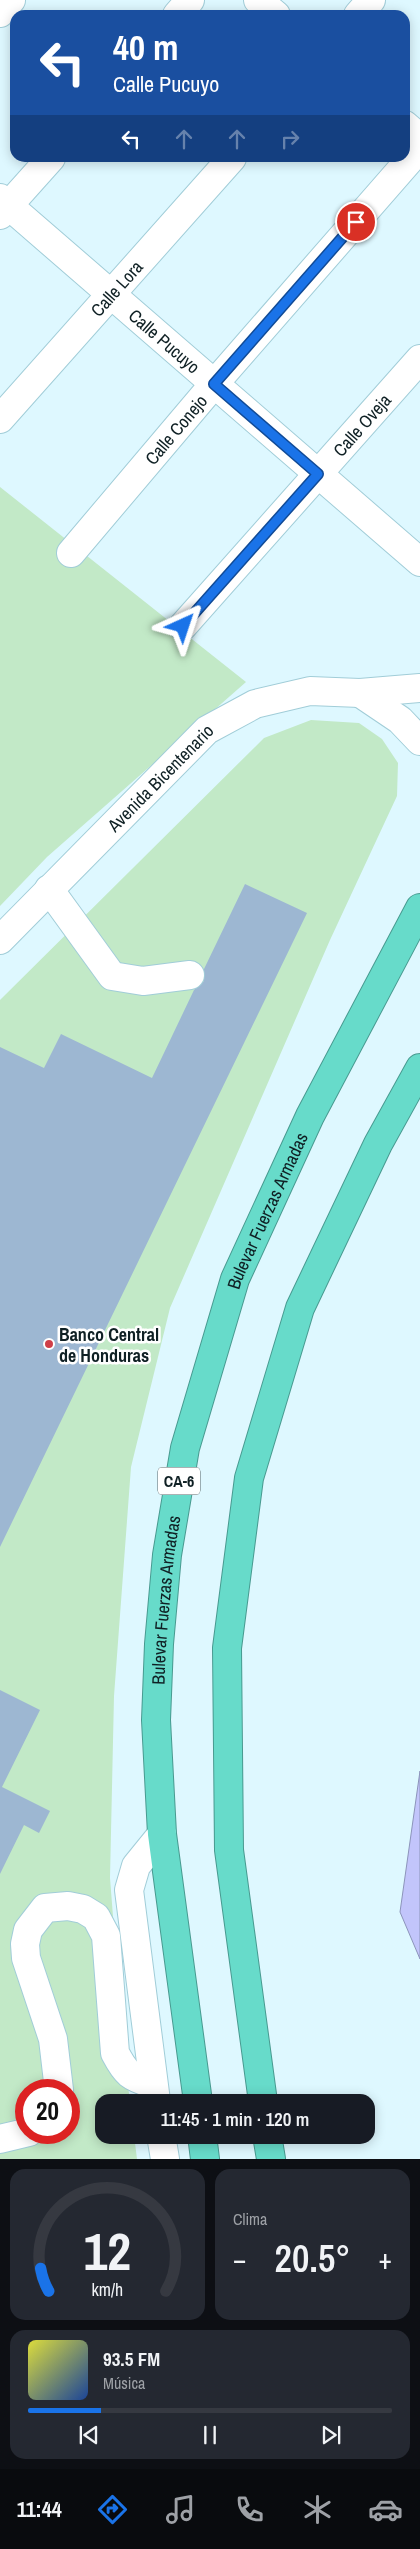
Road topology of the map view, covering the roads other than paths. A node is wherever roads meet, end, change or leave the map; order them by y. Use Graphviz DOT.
graph roads {
  1 [pos="11,0"];
  2 [pos="190,0"];
  3 [pos="258,0"];
  4 [pos="371,0"];
  5 [pos="181,10"];
  6 [pos="270,10"];
  7 [pos="362,10"];
  8 [pos="0,13"];
  9 [pos="410,129"];
  10 [pos="420,138"];
  11 [pos="420,148"];
  12 [pos="410,159"];
  13 [pos="47,162"];
  14 [pos="228,162"];
  15 [pos="408,162"];
  16 [pos="3,207"];
  17 [pos="111,294"];
  18 [pos="420,359"];
  19 [pos="214,384"];
  20 [pos="0,418"];
  21 [pos="318,474"];
  22 [pos="71,553"];
  23 [pos="420,562"];
  24 [pos="183,626"];
  25 [pos="420,688"];
  26 [pos="360,694"];
  27 [pos="420,742"];
  28 [pos="49,889"];
  29 [pos="420,898"];
  30 [pos="415,918"];
  31 [pos="0,940"];
  32 [pos="190,975"];
  33 [pos="420,1068"];
  34 [pos="162,1834"];
  35 [pos="58,2079"];
  36 [pos="154,2093"];
  37 [pos="197,2094"];
  38 [pos="262,2094"];
  39 [pos="15,2135"];
  40 [pos="0,2139"];
  41 [pos="162,2144"];
  42 [pos="203,2144"];
  43 [pos="268,2144"];
  44 [pos="165,2159"];
  45 [pos="205,2159"];
  46 [pos="271,2159"];
  1 -- 8 [label="street"];
  2 -- 5 [label="street"];
  3 -- 6 [label="street"];
  4 -- 7 [label="street"];
  9 -- 10 [label="street"];
  11 -- 12 [label="street, Calle Conejo"];
  13 -- 16 [label="street"];
  14 -- 17 [label="street, Calle Lora"];
  15 -- 19 [label="street, Calle Conejo"];
  16 -- 17 [label="street, Calle Pucuyo"];
  17 -- 19 [label="street, Calle Pucuyo"];
  17 -- 20 [label="street, Calle Lora"];
  18 -- 21 [label="street, Calle Oveja"];
  19 -- 21 [label="street, Calle Pucuyo"];
  19 -- 22 [label="street, Calle Conejo"];
  21 -- 23 [label="street, Calle Pucuyo"];
  21 -- 24 [label="street, Calle Oveja"];
  25 -- 26 [label="street, Avenida Bicentenario"];
  26 -- 27 [label="street, Avenida Bicentenario"];
  26 -- 28 [label="street, Avenida Bicentenario"];
  28 -- 31 [label="street, Avenida Bicentenario"];
  28 -- 32 [label="street"];
  29 -- 30 [label="street"];
  30 -- 34 [label="highway, Bulevar Fuerzas Armadas / CA-6"];
  33 -- 38 [label="highway"];
  34 -- 36 [label="street"];
  34 -- 37 [label="highway, Bulevar Fuerzas Armadas / CA-6"];
  35 -- 36 [label="street"];
  39 -- 40 [label="street"];
  41 -- 44 [label="street"];
  42 -- 45 [label="highway"];
  43 -- 46 [label="highway"];
}
